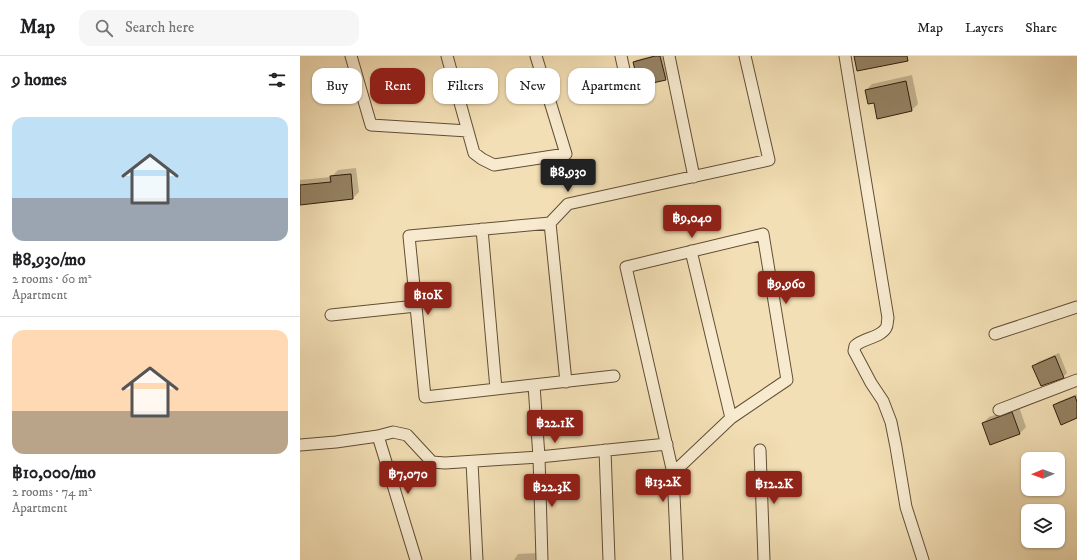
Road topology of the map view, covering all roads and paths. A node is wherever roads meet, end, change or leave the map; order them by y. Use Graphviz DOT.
graph roads {
  1 [pos="351,56"];
  2 [pos="447,56"];
  3 [pos="536,56"];
  4 [pos="621,56"];
  5 [pos="670,56"];
  6 [pos="745,56"];
  7 [pos="845,56"];
  8 [pos="624,68"];
  9 [pos="468,131"];
  10 [pos="694,176"];
  11 [pos="550,223"];
  12 [pos="482,229"];
  13 [pos="691,252"];
  14 [pos="416,306"];
  15 [pos="1077,306"];
  16 [pos="331,315"];
  17 [pos="995,334"];
  18 [pos="614,376"];
  19 [pos="1077,380"];
  20 [pos="566,382"];
  21 [pos="534,385"];
  22 [pos="496,389"];
  23 [pos="999,410"];
  24 [pos="731,418"];
  25 [pos="378,436"];
  26 [pos="667,444"];
  27 [pos="300,445"];
  28 [pos="605,450"];
  29 [pos="760,450"];
  30 [pos="539,457"];
  31 [pos="472,462"];
  32 [pos="673,473"];
  33 [pos="416,560"];
  34 [pos="477,560"];
  35 [pos="542,560"];
  36 [pos="609,560"];
  37 [pos="677,560"];
  38 [pos="764,560"];
  39 [pos="923,560"];
  1 -- 9 [label="street"];
  2 -- 9 [label="street"];
  3 -- 9 [label="street"];
  4 -- 8 [label="street"];
  5 -- 10 [label="street"];
  6 -- 10 [label="street"];
  7 -- 39 [label="street"];
  10 -- 11 [label="street"];
  11 -- 12 [label="street"];
  11 -- 20 [label="street"];
  12 -- 14 [label="street"];
  12 -- 22 [label="street"];
  13 -- 24 [label="street"];
  13 -- 24 [label="street"];
  13 -- 26 [label="street"];
  14 -- 16 [label="street"];
  14 -- 22 [label="street"];
  15 -- 17 [label="street"];
  18 -- 20 [label="street"];
  19 -- 23 [label="street"];
  20 -- 21 [label="street"];
  21 -- 22 [label="street"];
  21 -- 30 [label="street"];
  24 -- 32 [label="street"];
  25 -- 27 [label="street"];
  25 -- 31 [label="street"];
  25 -- 33 [label="street"];
  26 -- 28 [label="street"];
  26 -- 32 [label="street"];
  28 -- 30 [label="street"];
  28 -- 36 [label="street"];
  29 -- 38 [label="street"];
  30 -- 31 [label="street"];
  30 -- 35 [label="street"];
  31 -- 34 [label="street"];
  32 -- 37 [label="street"];
}
